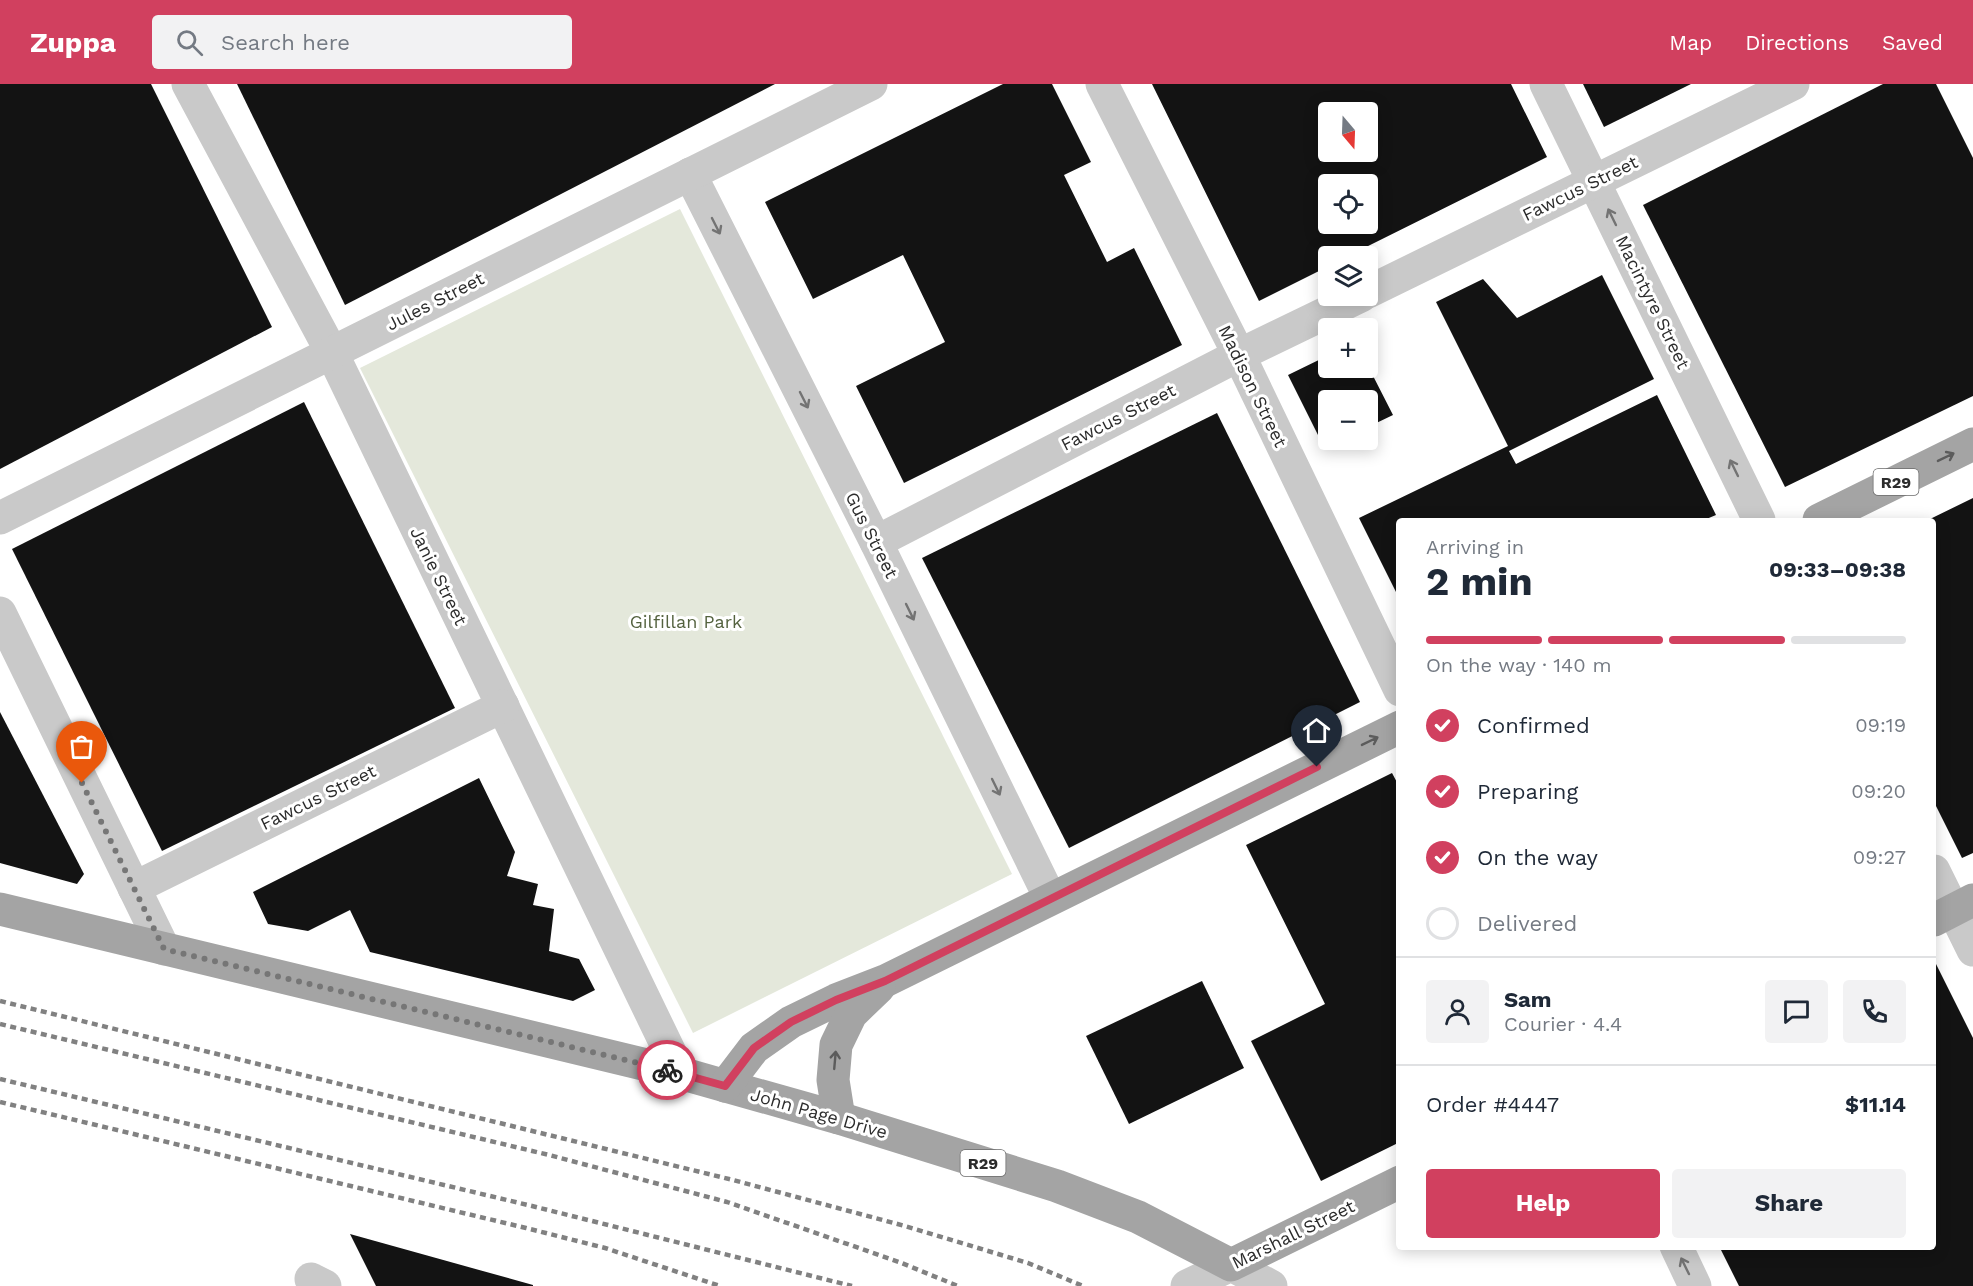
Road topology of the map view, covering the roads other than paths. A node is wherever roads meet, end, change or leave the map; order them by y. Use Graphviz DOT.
graph roads {
  1 [pos="188,84"];
  2 [pos="871,84"];
  3 [pos="1102,84"];
  4 [pos="1546,84"];
  5 [pos="1793,84"];
  6 [pos="690,174"];
  7 [pos="1594,182"];
  8 [pos="1378,287"];
  9 [pos="1340,306"];
  10 [pos="332,353"];
  11 [pos="1239,355"];
  12 [pos="1973,444"];
  13 [pos="0,518"];
  14 [pos="1758,518"];
  15 [pos="1823,518"];
  16 [pos="876,542"];
  17 [pos="0,613"];
  18 [pos="1396,682"];
  19 [pos="502,706"];
  20 [pos="1396,729"];
  21 [pos="1936,875"];
  22 [pos="134,888"];
  23 [pos="1050,898"];
  24 [pos="0,909"];
  25 [pos="1953,910"];
  26 [pos="164,949"];
  27 [pos="1973,950"];
  28 [pos="885,981"];
  29 [pos="680,1074"];
  30 [pos="725,1086"];
  31 [pos="839,1118"];
  32 [pos="1396,1184"];
  33 [pos="1678,1250"];
  34 [pos="1231,1265"];
  35 [pos="1187,1286"];
  36 [pos="1271,1286"];
  37 [pos="1695,1286"];
  1 -- 10 [label="street, Janie Street"];
  2 -- 6 [label="street, Jules Street"];
  3 -- 11 [label="street, Madison Street"];
  4 -- 7 [label="street, Macintyre Street"];
  5 -- 7 [label="street, Fawcus Street"];
  6 -- 10 [label="street, Jules Street"];
  6 -- 16 [label="street, Gus Street, one-way"];
  7 -- 8 [label="street, Fawcus Street"];
  14 -- 7 [label="street, Macintyre Street, one-way"];
  9 -- 11 [label="street, Fawcus Street"];
  10 -- 13 [label="street, Jules Street"];
  10 -- 19 [label="street, Janie Street"];
  11 -- 16 [label="street, Fawcus Street"];
  11 -- 18 [label="street, Madison Street"];
  15 -- 12 [label="main road, R29, one-way"];
  16 -- 23 [label="street, Gus Street, one-way"];
  17 -- 22 [label="street"];
  19 -- 22 [label="street, Fawcus Street"];
  19 -- 29 [label="street, Janie Street"];
  23 -- 20 [label="main road, one-way"];
  21 -- 25 [label="street"];
  22 -- 26 [label="street"];
  23 -- 28 [label="main road"];
  24 -- 26 [label="main road, John Page Drive / R29"];
  25 -- 27 [label="street"];
  26 -- 29 [label="main road, John Page Drive / R29"];
  28 -- 30 [label="main road"];
  31 -- 28 [label="main road, one-way"];
  29 -- 30 [label="main road, John Page Drive / R29"];
  30 -- 31 [label="main road, John Page Drive / R29"];
  31 -- 34 [label="main road, John Page Drive / R29"];
  32 -- 34 [label="main road, Marshall Street"];
  37 -- 33 [label="street, one-way"];
  34 -- 35 [label="street, Marshall Street"];
  34 -- 36 [label="street, John Page Drive"];
}
